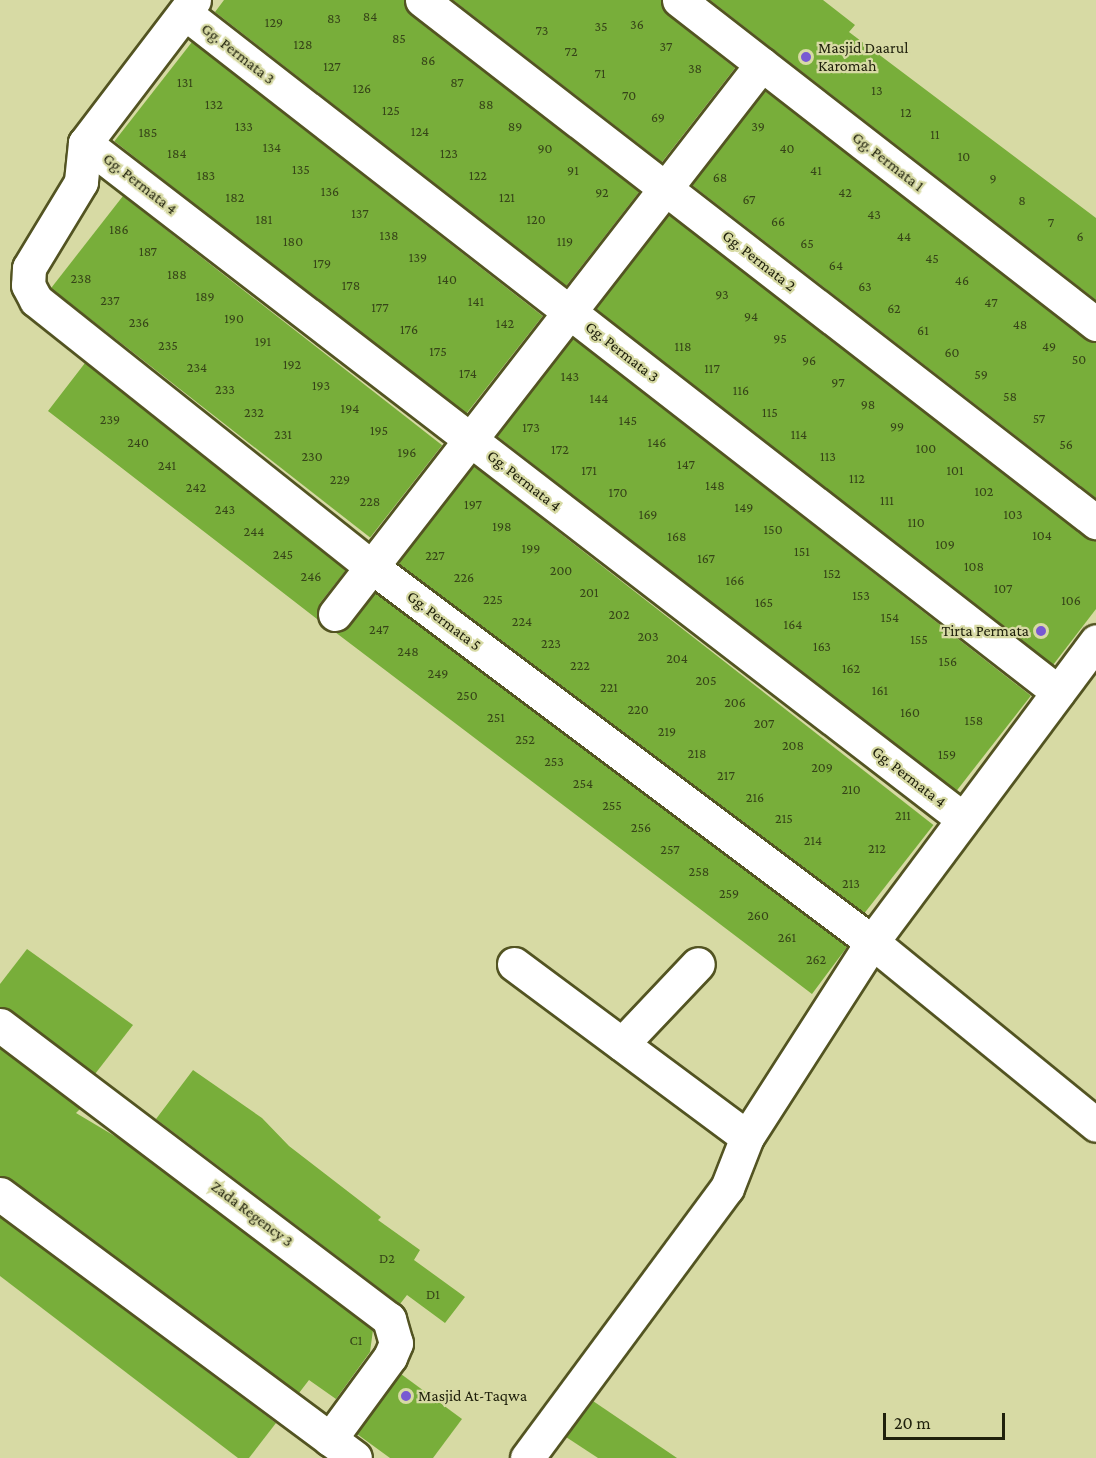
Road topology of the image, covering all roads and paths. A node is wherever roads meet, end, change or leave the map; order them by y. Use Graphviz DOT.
graph roads {
  1 [pos="422,0"];
  2 [pos="679,0"];
  3 [pos="190,6"];
  4 [pos="762,64"];
  5 [pos="86,143"];
  6 [pos="665,189"];
  7 [pos="569,311"];
  8 [pos="1096,324"];
  9 [pos="470,439"];
  10 [pos="1096,522"];
  11 [pos="372,567"];
  12 [pos="335,614"];
  13 [pos="1096,641"];
  14 [pos="1058,692"];
  15 [pos="963,819"];
  16 [pos="872,942"];
  17 [pos="514,964"];
  18 [pos="698,964"];
  19 [pos="0,1025"];
  20 [pos="622,1044"];
  21 [pos="1096,1125"];
  22 [pos="747,1137"];
  23 [pos="0,1194"];
  24 [pos="343,1448"];
  25 [pos="527,1458"];
  1 -- 6 [label="street, Gg. Permata 2"];
  2 -- 4 [label="street, Gg. Permata 1"];
  3 -- 5 [label="street"];
  3 -- 7 [label="street, Gg. Permata 3"];
  4 -- 6 [label="street"];
  4 -- 8 [label="street, Gg. Permata 1"];
  5 -- 9 [label="street, Gg. Permata 4"];
  5 -- 11 [label="street, Gg. Permata 5"];
  6 -- 7 [label="street"];
  6 -- 10 [label="street, Gg. Permata 2"];
  7 -- 9 [label="street"];
  7 -- 14 [label="street, Gg. Permata 3"];
  9 -- 11 [label="street"];
  9 -- 15 [label="street, Gg. Permata 4"];
  11 -- 12 [label="street"];
  11 -- 16 [label="street, Gg. Permata 5"];
  13 -- 14 [label="street"];
  14 -- 15 [label="street"];
  15 -- 16 [label="street"];
  16 -- 21 [label="street, Gg. Permata 5"];
  16 -- 22 [label="street"];
  17 -- 20 [label="street"];
  18 -- 20 [label="street"];
  19 -- 24 [label="street, Zada Regency 3"];
  20 -- 22 [label="street"];
  22 -- 25 [label="street"];
  23 -- 24 [label="street, Zada Regency 3"];
}
